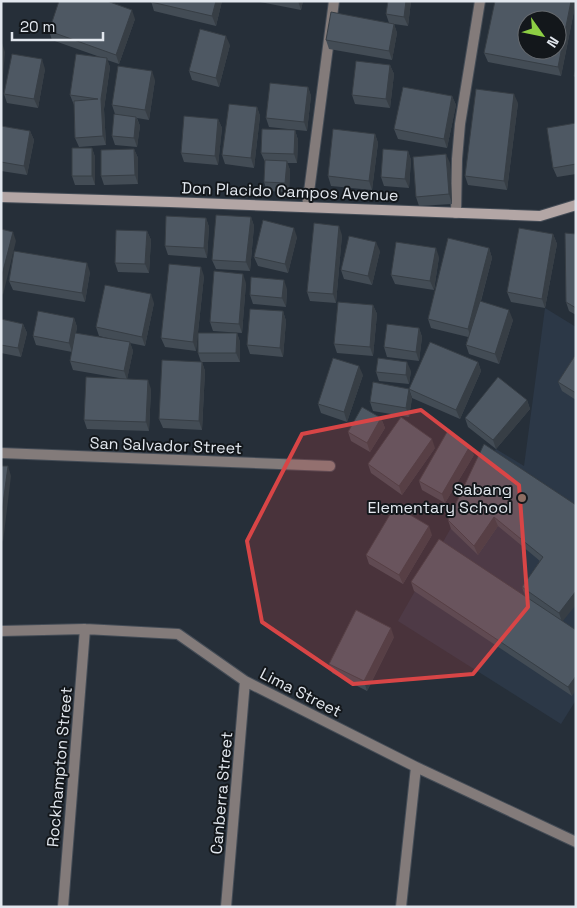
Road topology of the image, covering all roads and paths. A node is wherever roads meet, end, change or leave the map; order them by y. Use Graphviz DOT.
graph roads {
  1 [pos="334,1"];
  2 [pos="480,1"];
  3 [pos="1,197"];
  4 [pos="307,206"];
  5 [pos="576,206"];
  6 [pos="456,213"];
  7 [pos="1,453"];
  8 [pos="330,466"];
  9 [pos="85,629"];
  10 [pos="1,631"];
  11 [pos="246,681"];
  12 [pos="416,768"];
  13 [pos="576,841"];
  14 [pos="63,907"];
  15 [pos="226,907"];
  16 [pos="401,907"];
  1 -- 4 [label="street"];
  2 -- 6 [label="street"];
  3 -- 4 [label="main road, Don Placido Campos Avenue"];
  4 -- 6 [label="main road, Don Placido Campos Avenue"];
  5 -- 6 [label="main road, Don Placido Campos Avenue"];
  7 -- 8 [label="street, San Salvador Street"];
  9 -- 10 [label="street, Lima Street"];
  9 -- 11 [label="street, Lima Street"];
  9 -- 14 [label="street, Rockhampton Street"];
  11 -- 12 [label="street, Lima Street"];
  11 -- 15 [label="street, Canberra Street"];
  12 -- 13 [label="street, Lima Street"];
  12 -- 16 [label="street"];
}
